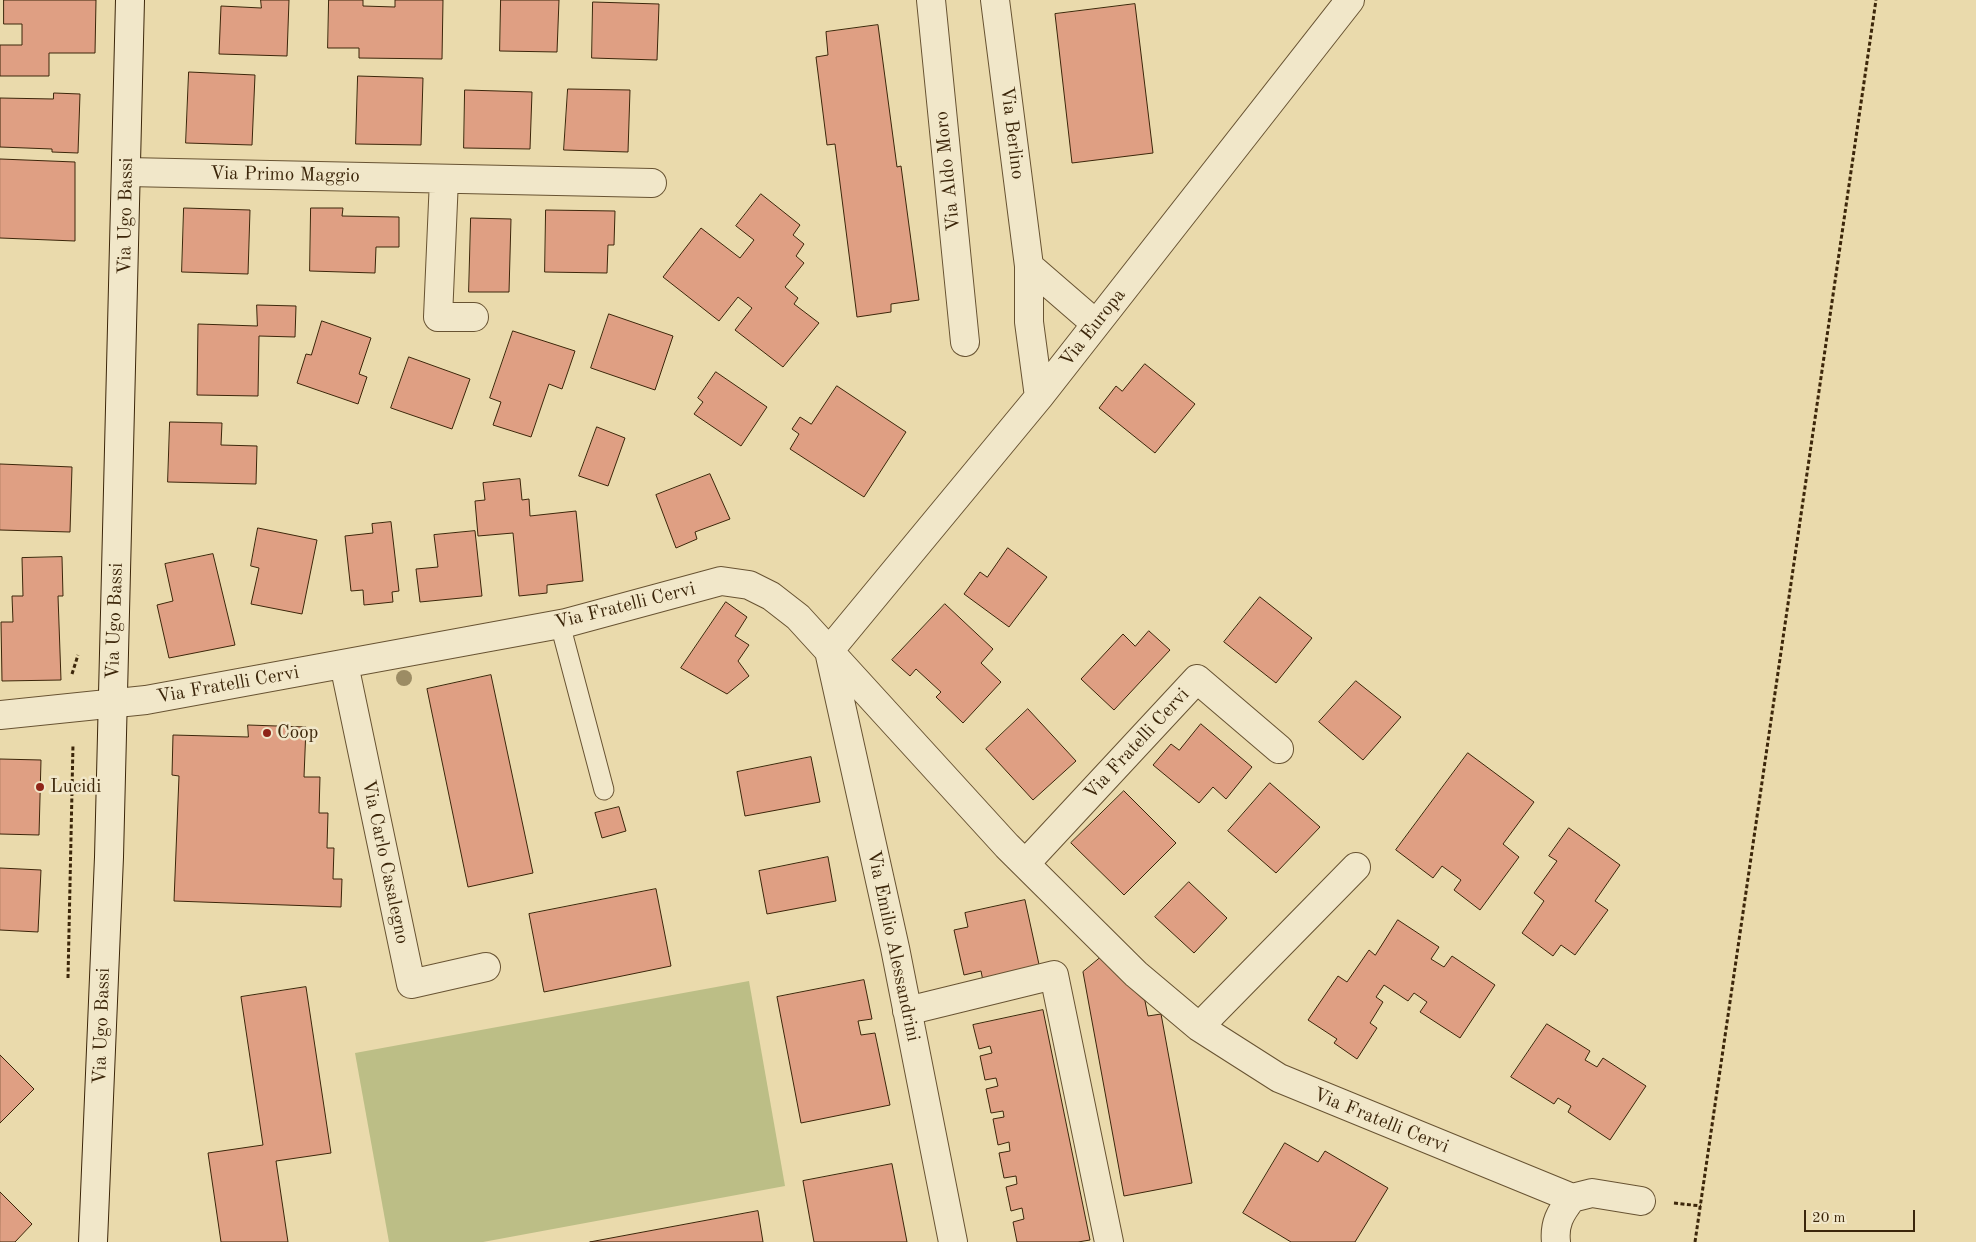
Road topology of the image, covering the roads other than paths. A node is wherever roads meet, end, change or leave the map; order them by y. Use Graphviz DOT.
graph roads {
  1 [pos="130,0"];
  2 [pos="931,0"];
  3 [pos="995,0"];
  4 [pos="1350,0"];
  5 [pos="127,172"];
  6 [pos="444,179"];
  7 [pos="652,183"];
  8 [pos="1029,266"];
  9 [pos="474,316"];
  10 [pos="1096,324"];
  11 [pos="966,342"];
  12 [pos="1038,397"];
  13 [pos="560,624"];
  14 [pos="829,651"];
  15 [pos="344,664"];
  16 [pos="112,705"];
  17 [pos="0,715"];
  18 [pos="1279,749"];
  19 [pos="604,790"];
  20 [pos="1025,864"];
  21 [pos="1356,867"];
  22 [pos="486,967"];
  23 [pos="907,1012"];
  24 [pos="1200,1027"];
  25 [pos="1572,1198"];
  26 [pos="1641,1201"];
  27 [pos="93,1242"];
  28 [pos="953,1242"];
  29 [pos="1109,1242"];
  30 [pos="1556,1242"];
  1 -- 5 [label="street, Via Ugo Bassi"];
  2 -- 11 [label="street, Via Aldo Moro"];
  3 -- 8 [label="street, Via Berlino"];
  4 -- 10 [label="street, Via Europa"];
  5 -- 6 [label="street, Via Primo Maggio"];
  5 -- 16 [label="street, Via Ugo Bassi"];
  6 -- 7 [label="street, Via Primo Maggio"];
  6 -- 9 [label="street"];
  8 -- 10 [label="street"];
  8 -- 12 [label="street, Via Berlino"];
  10 -- 12 [label="street, Via Europa"];
  12 -- 14 [label="street, Via Europa"];
  13 -- 14 [label="street, Via Fratelli Cervi"];
  13 -- 15 [label="street, Via Fratelli Cervi"];
  13 -- 19 [label="lane"];
  14 -- 20 [label="street, Via Fratelli Cervi"];
  14 -- 23 [label="street, Via Emilio Alessandrini"];
  15 -- 16 [label="street, Via Fratelli Cervi"];
  15 -- 22 [label="street, Via Carlo Casalegno"];
  16 -- 17 [label="street, Via Fratelli Cervi"];
  16 -- 27 [label="street, Via Ugo Bassi"];
  18 -- 20 [label="street, Via Fratelli Cervi"];
  20 -- 24 [label="street, Via Fratelli Cervi"];
  21 -- 24 [label="street"];
  23 -- 28 [label="street, Via Emilio Alessandrini"];
  23 -- 29 [label="street"];
  24 -- 25 [label="street, Via Fratelli Cervi"];
  25 -- 26 [label="street"];
  25 -- 30 [label="street"];
}
